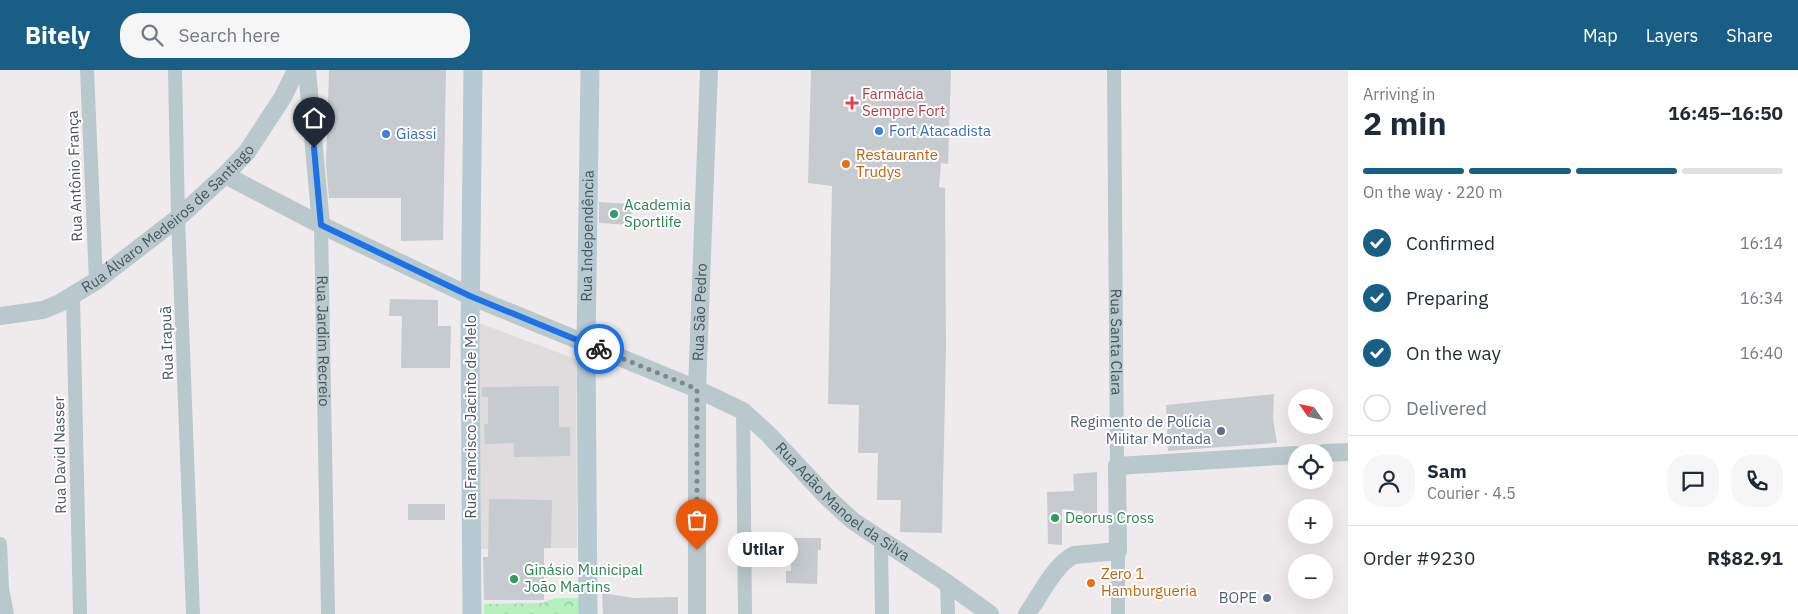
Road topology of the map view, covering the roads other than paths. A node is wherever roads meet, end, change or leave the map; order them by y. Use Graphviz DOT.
graph roads {
  1 [pos="88,70"];
  2 [pos="175,70"];
  3 [pos="296,70"];
  4 [pos="307,70"];
  5 [pos="473,70"];
  6 [pos="590,70"];
  7 [pos="709,70"];
  8 [pos="1114,70"];
  9 [pos="225,175"];
  10 [pos="178,218"];
  11 [pos="321,225"];
  12 [pos="96,281"];
  13 [pos="73,296"];
  14 [pos="470,296"];
  15 [pos="0,316"];
  16 [pos="586,344"];
  17 [pos="697,389"];
  18 [pos="743,411"];
  19 [pos="1348,452"];
  20 [pos="1333,453"];
  21 [pos="1288,455"];
  22 [pos="1117,466"];
  23 [pos="882,540"];
  24 [pos="0,544"];
  25 [pos="1118,551"];
  26 [pos="947,583"];
  27 [pos="1,588"];
  28 [pos="7,614"];
  29 [pos="80,614"];
  30 [pos="193,614"];
  31 [pos="328,614"];
  32 [pos="472,614"];
  33 [pos="588,614"];
  34 [pos="697,614"];
  35 [pos="745,614"];
  36 [pos="882,614"];
  37 [pos="948,614"];
  38 [pos="990,614"];
  39 [pos="1027,614"];
  40 [pos="1118,614"];
  1 -- 12 [label="street, Rua Antônio França"];
  2 -- 10 [label="street, Rua Irapuã"];
  3 -- 9 [label="street, Rua Álvaro Medeiros de Santiago"];
  4 -- 11 [label="street, Rua Jardim Recreio"];
  5 -- 14 [label="main road, Rua Francisco Jacinto de Melo"];
  6 -- 16 [label="main road, Rua Independência"];
  7 -- 17 [label="street, Rua São Pedro"];
  8 -- 22 [label="street, Rua Santa Clara"];
  9 -- 10 [label="street, Rua Álvaro Medeiros de Santiago"];
  9 -- 11 [label="street, Rua Adão Manoel da Silva"];
  10 -- 12 [label="street, Rua Álvaro Medeiros de Santiago"];
  10 -- 30 [label="street, Rua Irapuã"];
  11 -- 14 [label="street, Rua Adão Manoel da Silva"];
  11 -- 31 [label="street, Rua Jardim Recreio"];
  12 -- 13 [label="street, Rua Álvaro Medeiros de Santiago"];
  13 -- 15 [label="street, Rua Álvaro Medeiros de Santiago"];
  13 -- 29 [label="street, Rua David Nasser"];
  14 -- 16 [label="street, Rua Adão Manoel da Silva"];
  14 -- 32 [label="main road, Rua Francisco Jacinto de Melo"];
  16 -- 17 [label="street, Rua Adão Manoel da Silva"];
  16 -- 33 [label="main road, Rua Independência"];
  17 -- 18 [label="street, Rua Adão Manoel da Silva"];
  17 -- 34 [label="street, Rua São Pedro"];
  18 -- 23 [label="street, Rua Adão Manoel da Silva"];
  18 -- 35 [label="street"];
  19 -- 20 [label="street"];
  21 -- 22 [label="street"];
  22 -- 25 [label="street, Rua Santa Clara"];
  23 -- 26 [label="street, Rua Adão Manoel da Silva"];
  23 -- 36 [label="street"];
  24 -- 27 [label="street"];
  25 -- 39 [label="street"];
  25 -- 40 [label="street, Rua Santa Clara"];
  26 -- 37 [label="street"];
  26 -- 38 [label="street, Rua Adão Manoel da Silva"];
  27 -- 28 [label="street"];
}
